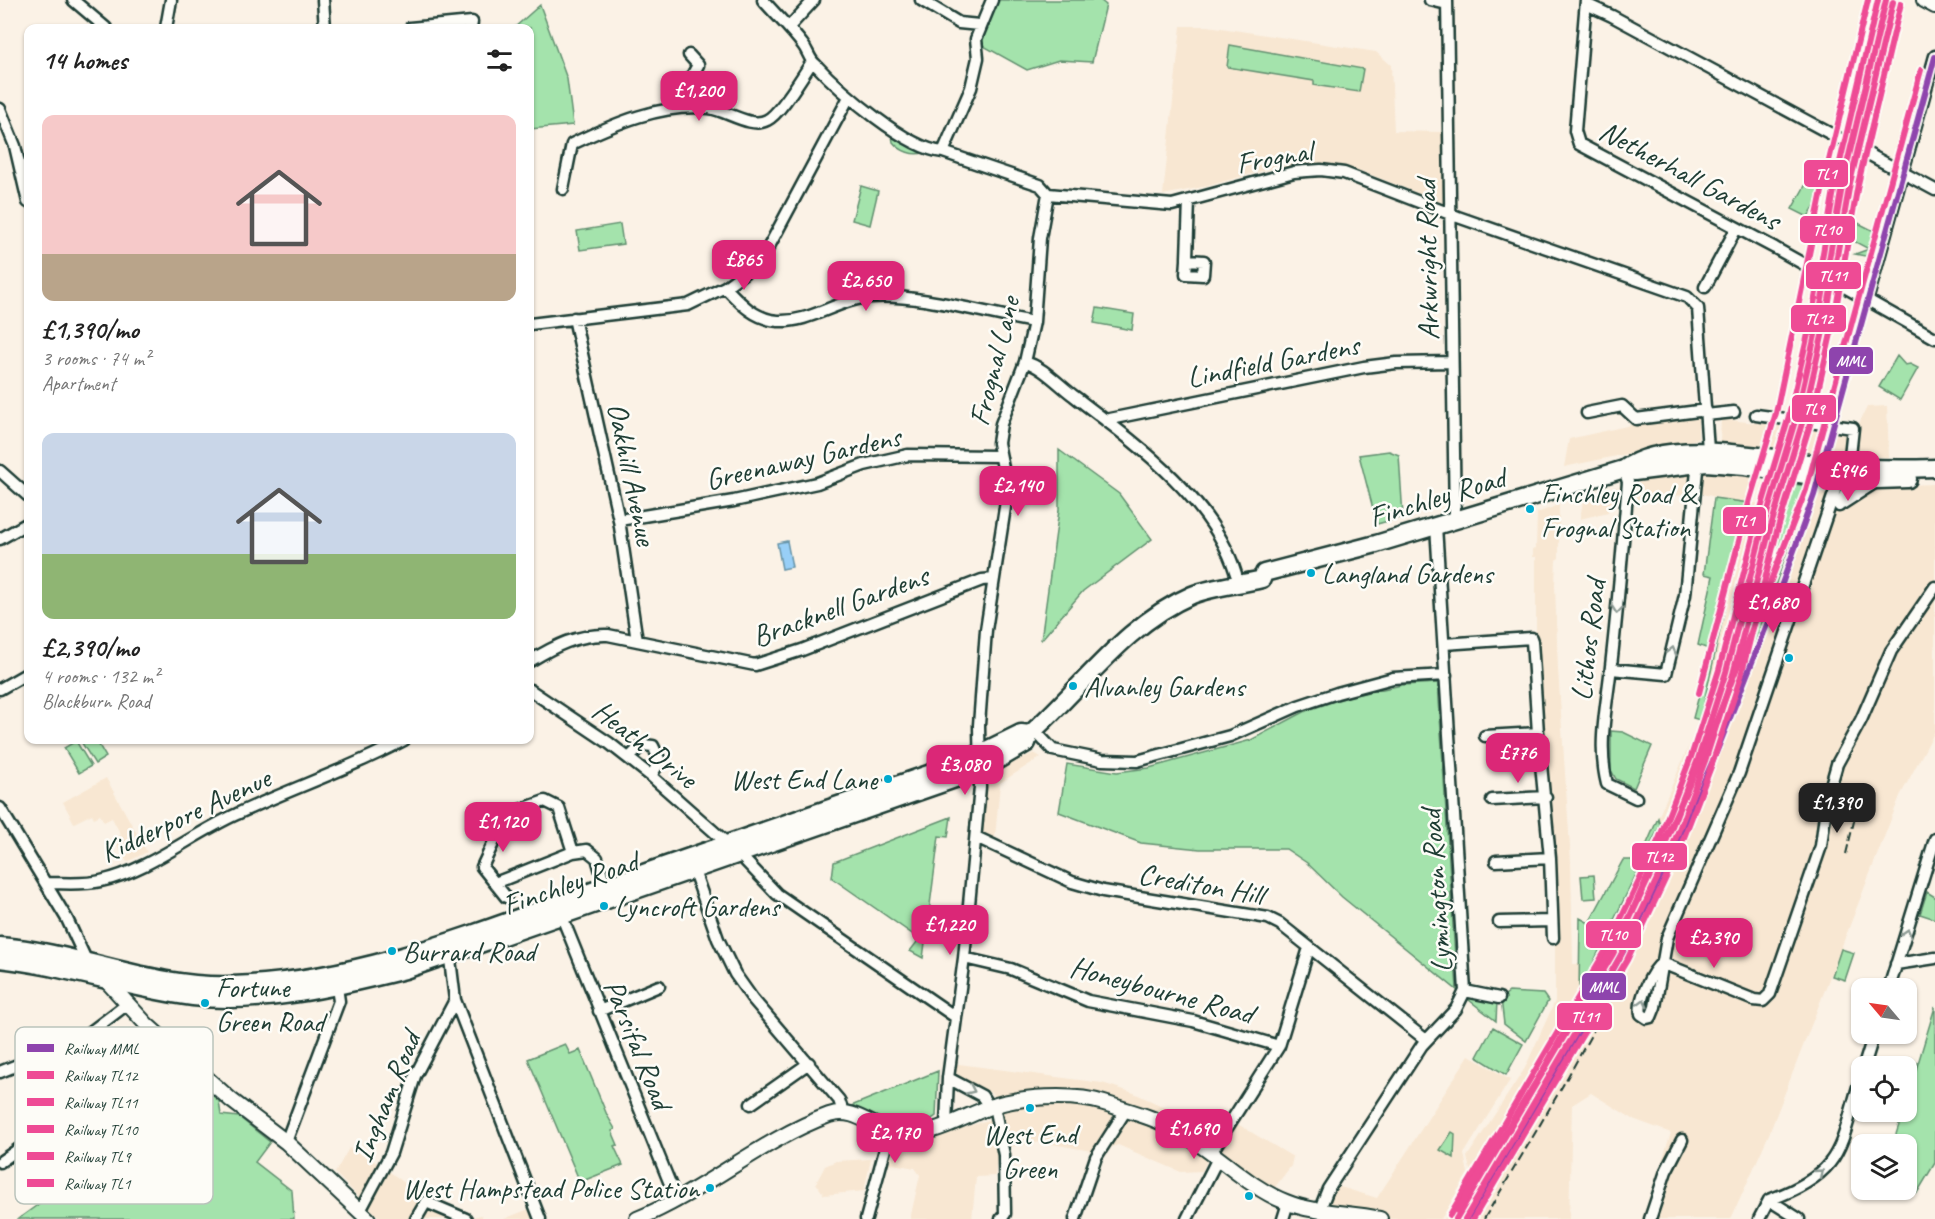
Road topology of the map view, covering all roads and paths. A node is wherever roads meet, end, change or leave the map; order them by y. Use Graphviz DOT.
graph roads {
  1 [pos="73,0"];
  2 [pos="323,0"];
  3 [pos="763,0"];
  4 [pos="814,0"];
  5 [pos="921,0"];
  6 [pos="992,0"];
  7 [pos="1430,0"];
  8 [pos="1924,0"];
  9 [pos="175,1"];
  10 [pos="1447,2"];
  11 [pos="1586,2"];
  12 [pos="1935,6"];
  13 [pos="101,24"];
  14 [pos="167,24"];
  15 [pos="325,24"];
  16 [pos="451,24"];
  17 [pos="471,24"];
  18 [pos="979,25"];
  19 [pos="789,27"];
  20 [pos="689,56"];
  21 [pos="1935,56"];
  22 [pos="812,62"];
  23 [pos="849,97"];
  24 [pos="677,108"];
  25 [pos="0,109"];
  26 [pos="943,152"];
  27 [pos="1902,172"];
  28 [pos="24,185"];
  29 [pos="563,189"];
  30 [pos="1935,190"];
  31 [pos="1048,194"];
  32 [pos="1190,201"];
  33 [pos="1450,214"];
  34 [pos="1736,229"];
  35 [pos="1187,260"];
  36 [pos="725,287"];
  37 [pos="1705,287"];
  38 [pos="1868,301"];
  39 [pos="574,318"];
  40 [pos="1034,322"];
  41 [pos="534,323"];
  42 [pos="1935,338"];
  43 [pos="1025,362"];
  44 [pos="1452,362"];
  45 [pos="1706,412"];
  46 [pos="1734,412"];
  47 [pos="1587,413"];
  48 [pos="1756,415"];
  49 [pos="1105,420"];
  50 [pos="1701,454"];
  51 [pos="999,456"];
  52 [pos="1935,468"];
  53 [pos="1624,469"];
  54 [pos="0,471"];
  55 [pos="1845,476"];
  56 [pos="1878,480"];
  57 [pos="1935,480"];
  58 [pos="24,492"];
  59 [pos="1839,506"];
  60 [pos="1455,519"];
  61 [pos="619,520"];
  62 [pos="1827,520"];
  63 [pos="24,525"];
  64 [pos="1436,526"];
  65 [pos="0,538"];
  66 [pos="1264,573"];
  67 [pos="1236,574"];
  68 [pos="994,579"];
  69 [pos="1216,586"];
  70 [pos="1935,587"];
  71 [pos="637,641"];
  72 [pos="1444,644"];
  73 [pos="534,659"];
  74 [pos="1611,669"];
  75 [pos="24,675"];
  76 [pos="1446,675"];
  77 [pos="0,689"];
  78 [pos="534,693"];
  79 [pos="1032,732"];
  80 [pos="1538,733"];
  81 [pos="1485,736"];
  82 [pos="394,744"];
  83 [pos="628,758"];
  84 [pos="980,762"];
  85 [pos="651,776"];
  86 [pos="1546,797"];
  87 [pos="1636,798"];
  88 [pos="1492,800"];
  89 [pos="0,808"];
  90 [pos="976,837"];
  91 [pos="1935,839"];
  92 [pos="731,848"];
  93 [pos="573,852"];
  94 [pos="1550,858"];
  95 [pos="1496,861"];
  96 [pos="693,868"];
  97 [pos="495,883"];
  98 [pos="47,884"];
  99 [pos="607,892"];
  100 [pos="506,897"];
  101 [pos="559,909"];
  102 [pos="1552,921"];
  103 [pos="1499,922"];
  104 [pos="1553,938"];
  105 [pos="0,946"];
  106 [pos="1309,948"];
  107 [pos="448,949"];
  108 [pos="964,958"];
  109 [pos="1935,958"];
  110 [pos="0,959"];
  111 [pos="87,962"];
  112 [pos="1896,964"];
  113 [pos="1891,978"];
  114 [pos="105,979"];
  115 [pos="336,980"];
  116 [pos="659,986"];
  117 [pos="1465,991"];
  118 [pos="1499,998"];
  119 [pos="455,1000"];
  120 [pos="126,1005"];
  121 [pos="599,1011"];
  122 [pos="954,1016"];
  123 [pos="97,1027"];
  124 [pos="150,1027"];
  125 [pos="1426,1040"];
  126 [pos="1279,1046"];
  127 [pos="809,1063"];
  128 [pos="15,1066"];
  129 [pos="0,1072"];
  130 [pos="948,1078"];
  131 [pos="213,1084"];
  132 [pos="751,1104"];
  133 [pos="992,1106"];
  134 [pos="1851,1108"];
  135 [pos="1126,1110"];
  136 [pos="843,1112"];
  137 [pos="946,1125"];
  138 [pos="890,1131"];
  139 [pos="1682,1140"];
  140 [pos="286,1142"];
  141 [pos="15,1151"];
  142 [pos="1214,1155"];
  143 [pos="0,1161"];
  144 [pos="1769,1200"];
  145 [pos="677,1201"];
  146 [pos="1288,1203"];
  147 [pos="1320,1209"];
  148 [pos="364,1215"];
  149 [pos="1353,1216"];
  150 [pos="416,1219"];
  151 [pos="466,1219"];
  152 [pos="540,1219"];
  153 [pos="638,1219"];
  154 [pos="866,1219"];
  155 [pos="1001,1219"];
  156 [pos="1075,1219"];
  157 [pos="1187,1219"];
  158 [pos="1282,1219"];
  159 [pos="1380,1219"];
  160 [pos="1650,1219"];
  161 [pos="1760,1219"];
  162 [pos="1799,1219"];
  1 -- 13 [label="street"];
  2 -- 15 [label="street"];
  3 -- 19 [label="street, Frognal"];
  4 -- 19 [label="street"];
  5 -- 18 [label="street"];
  6 -- 18 [label="street"];
  7 -- 10 [label="street"];
  8 -- 12 [label="main road"];
  9 -- 14 [label="street"];
  10 -- 33 [label="street, Arkwright Road"];
  11 -- 27 [label="street"];
  11 -- 34 [label="street, Netherhall Gardens"];
  16 -- 17 [label="street"];
  18 -- 26 [label="street"];
  19 -- 22 [label="street, Frognal"];
  20 -- 24 [label="street"];
  21 -- 27 [label="street"];
  22 -- 23 [label="street, Frognal"];
  22 -- 24 [label="street"];
  23 -- 26 [label="street, Frognal"];
  23 -- 36 [label="street"];
  24 -- 29 [label="street"];
  25 -- 28 [label="street"];
  26 -- 31 [label="street, Frognal"];
  27 -- 30 [label="street"];
  27 -- 38 [label="street"];
  31 -- 32 [label="street, Frognal"];
  31 -- 40 [label="street, Frognal Lane"];
  32 -- 33 [label="street, Frognal"];
  32 -- 35 [label="street"];
  33 -- 44 [label="street, Arkwright Road"];
  33 -- 45 [label="street, Frognal"];
  34 -- 37 [label="street"];
  34 -- 38 [label="street, Netherhall Gardens"];
  36 -- 39 [label="street"];
  36 -- 40 [label="street"];
  38 -- 42 [label="street, Netherhall Gardens"];
  39 -- 41 [label="street"];
  39 -- 61 [label="street, Oakhill Avenue"];
  40 -- 43 [label="street, Frognal Lane"];
  43 -- 49 [label="street"];
  43 -- 51 [label="street, Frognal Lane"];
  44 -- 49 [label="street, Lindfield Gardens"];
  44 -- 60 [label="street, Arkwright Road"];
  45 -- 46 [label="street"];
  45 -- 47 [label="street"];
  45 -- 50 [label="street, Frognal"];
  48 -- 55 [label="street"];
  49 -- 67 [label="street"];
  50 -- 53 [label="highway, Finchley Road"];
  50 -- 55 [label="highway, Finchley Road"];
  74 -- 50 [label="street, Frognal, one-way"];
  51 -- 61 [label="street, Greenaway Gardens"];
  51 -- 68 [label="street, Frognal Lane"];
  52 -- 55 [label="highway, Finchley Road"];
  53 -- 60 [label="highway, Finchley Road"];
  53 -- 74 [label="street, Lithos Road, one-way"];
  54 -- 58 [label="street"];
  55 -- 56 [label="highway, Finchley Road"];
  55 -- 59 [label="street"];
  55 -- 62 [label="street"];
  56 -- 57 [label="highway, Finchley Road"];
  56 -- 59 [label="street"];
  59 -- 62 [label="street"];
  60 -- 64 [label="highway, Finchley Road"];
  61 -- 71 [label="street, Oakhill Avenue"];
  62 -- 70 [label="street"];
  63 -- 65 [label="street"];
  64 -- 66 [label="highway, Finchley Road"];
  64 -- 72 [label="street, Lymington Road"];
  66 -- 67 [label="highway, Finchley Road"];
  66 -- 69 [label="highway, Finchley Road"];
  67 -- 69 [label="highway, Finchley Road"];
  68 -- 71 [label="street, Bracknell Gardens"];
  68 -- 84 [label="street, Frognal Lane"];
  69 -- 79 [label="highway, Finchley Road"];
  71 -- 73 [label="street, Bracknell Gardens"];
  72 -- 76 [label="street, Lymington Road"];
  72 -- 80 [label="street"];
  74 -- 87 [label="street, Lithos Road"];
  75 -- 77 [label="street"];
  76 -- 79 [label="street"];
  76 -- 117 [label="street, Lymington Road"];
  78 -- 83 [label="street, Heath Drive"];
  79 -- 84 [label="highway, Finchley Road"];
  80 -- 81 [label="street"];
  80 -- 86 [label="street"];
  82 -- 98 [label="street, Kidderpore Avenue"];
  83 -- 85 [label="street, Heath Drive"];
  83 -- 85 [label="street"];
  84 -- 90 [label="street"];
  84 -- 92 [label="highway, Finchley Road"];
  85 -- 92 [label="street, Heath Drive"];
  86 -- 88 [label="street"];
  86 -- 94 [label="street"];
  89 -- 98 [label="street"];
  90 -- 106 [label="street, Crediton Hill"];
  90 -- 108 [label="street"];
  112 -- 91 [label="street, one-way"];
  92 -- 96 [label="highway, Finchley Road"];
  92 -- 99 [label="highway, Finchley Road"];
  92 -- 122 [label="street, Heath Drive"];
  93 -- 97 [label="street"];
  93 -- 97 [label="street"];
  93 -- 99 [label="street"];
  94 -- 95 [label="street"];
  94 -- 102 [label="street"];
  96 -- 99 [label="highway, Finchley Road"];
  96 -- 127 [label="street"];
  97 -- 100 [label="street"];
  98 -- 111 [label="street"];
  99 -- 101 [label="highway, Finchley Road"];
  101 -- 107 [label="highway, Finchley Road"];
  101 -- 121 [label="street, Parsifal Road"];
  102 -- 103 [label="street"];
  102 -- 104 [label="street"];
  105 -- 111 [label="highway, Finchley Road"];
  106 -- 125 [label="street, Crediton Hill"];
  106 -- 126 [label="street"];
  107 -- 115 [label="highway, Finchley Road"];
  107 -- 119 [label="street"];
  108 -- 122 [label="street"];
  108 -- 126 [label="street, Honeybourne Road"];
  109 -- 112 [label="street"];
  110 -- 114 [label="highway, Finchley Road"];
  111 -- 114 [label="main road"];
  111 -- 115 [label="highway, Finchley Road"];
  112 -- 113 [label="street"];
  114 -- 115 [label="highway, Finchley Road"];
  114 -- 120 [label="main road"];
  115 -- 140 [label="street"];
  116 -- 121 [label="street"];
  117 -- 118 [label="street"];
  117 -- 125 [label="street, Lymington Road"];
  119 -- 148 [label="street, Ingham Road"];
  119 -- 152 [label="street"];
  120 -- 123 [label="street"];
  120 -- 124 [label="main road"];
  121 -- 145 [label="street, Parsifal Road"];
  122 -- 130 [label="street"];
  125 -- 147 [label="street, Lymington Road"];
  126 -- 142 [label="street"];
  127 -- 132 [label="street"];
  127 -- 136 [label="street"];
  128 -- 129 [label="street"];
  130 -- 133 [label="street, one-way"];
  130 -- 137 [label="street"];
  131 -- 140 [label="main road"];
  133 -- 135 [label="main road"];
  133 -- 137 [label="main road"];
  133 -- 155 [label="street"];
  144 -- 134 [label="street, one-way"];
  135 -- 142 [label="main road"];
  135 -- 156 [label="street"];
  136 -- 138 [label="main road"];
  136 -- 145 [label="main road"];
  137 -- 138 [label="main road"];
  138 -- 154 [label="street"];
  139 -- 160 [label="street"];
  140 -- 148 [label="main road"];
  141 -- 143 [label="street"];
  142 -- 146 [label="main road"];
  142 -- 157 [label="street"];
  144 -- 161 [label="street"];
  144 -- 162 [label="street"];
  145 -- 153 [label="main road"];
  146 -- 147 [label="main road"];
  146 -- 158 [label="street"];
  147 -- 149 [label="main road"];
  149 -- 159 [label="main road"];
  150 -- 151 [label="street"];
}
